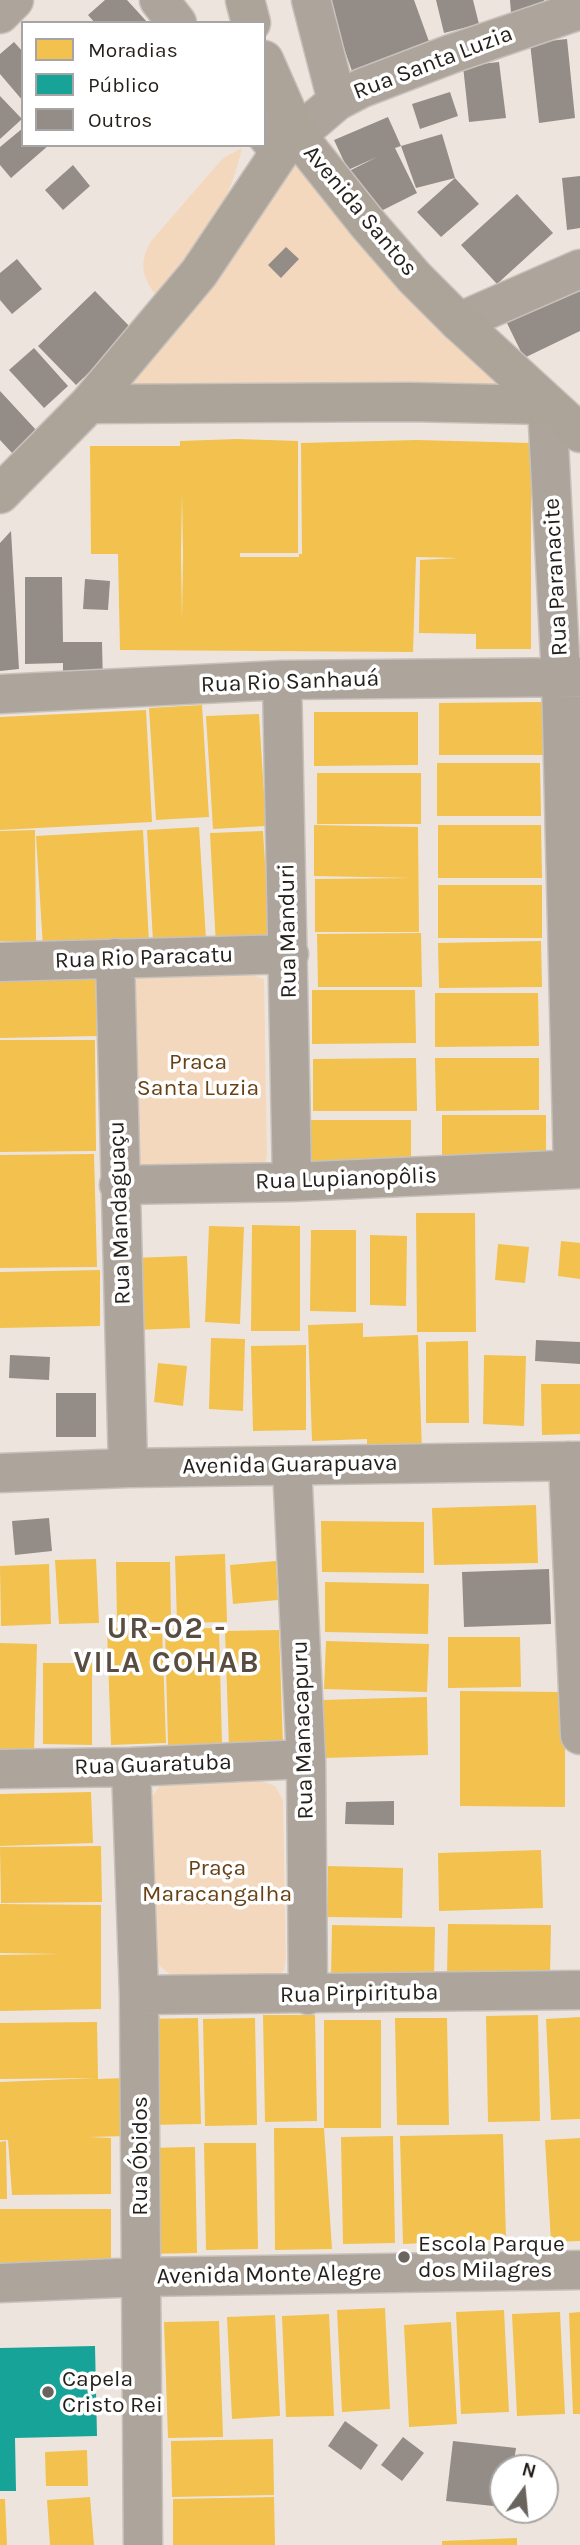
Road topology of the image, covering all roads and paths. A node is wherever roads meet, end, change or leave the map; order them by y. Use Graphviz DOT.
graph roads {
  1 [pos="14,0"];
  2 [pos="159,0"];
  3 [pos="245,0"];
  4 [pos="311,0"];
  5 [pos="580,10"];
  6 [pos="0,14"];
  7 [pos="175,21"];
  8 [pos="250,21"];
  9 [pos="266,70"];
  10 [pos="337,101"];
  11 [pos="280,140"];
  12 [pos="580,269"];
  13 [pos="459,322"];
  14 [pos="89,404"];
  15 [pos="547,405"];
  16 [pos="580,433"];
  17 [pos="0,494"];
  18 [pos="570,677"];
  19 [pos="282,680"];
  20 [pos="0,694"];
  21 [pos="289,954"];
  22 [pos="114,958"];
  23 [pos="0,962"];
  24 [pos="576,1169"];
  25 [pos="292,1182"];
  26 [pos="119,1185"];
  27 [pos="574,1461"];
  28 [pos="292,1466"];
  29 [pos="128,1468"];
  30 [pos="0,1473"];
  31 [pos="580,1735"];
  32 [pos="306,1759"];
  33 [pos="131,1767"];
  34 [pos="0,1769"];
  35 [pos="580,1990"];
  36 [pos="139,1995"];
  37 [pos="308,1995"];
  38 [pos="580,2270"];
  39 [pos="141,2277"];
  40 [pos="0,2283"];
  41 [pos="143,2545"];
  1 -- 6 [label="street"];
  2 -- 7 [label="street"];
  3 -- 8 [label="main road"];
  4 -- 10 [label="street"];
  5 -- 10 [label="street, Rua Santa Luzia"];
  9 -- 11 [label="main road"];
  10 -- 11 [label="street, Rua Santa Luzia"];
  11 -- 13 [label="main road, Avenida Santos"];
  11 -- 14 [label="main road, Avenida Santos"];
  12 -- 13 [label="street"];
  13 -- 15 [label="main road, Avenida Santos"];
  14 -- 15 [label="main road"];
  14 -- 17 [label="main road, Avenida Santos"];
  15 -- 16 [label="main road, Avenida Santos"];
  15 -- 18 [label="street, Rua Paranacite"];
  18 -- 19 [label="street, Rua Rio Sanhauá"];
  18 -- 24 [label="street, Rua Paranacite"];
  19 -- 20 [label="street, Rua Rio Sanhauá"];
  19 -- 21 [label="street, Rua Manduri"];
  21 -- 22 [label="street, Rua Rio Paracatu"];
  21 -- 25 [label="street, Rua Manduri"];
  22 -- 23 [label="street, Rua Rio Paracatu"];
  22 -- 26 [label="street, Rua Mandaguaçu"];
  24 -- 25 [label="street, Rua Lupianopôlis"];
  25 -- 26 [label="street, Rua Lupianopôlis"];
  26 -- 29 [label="street, Rua Mandaguaçu"];
  27 -- 28 [label="street, Avenida Guarapuava"];
  27 -- 31 [label="street"];
  28 -- 29 [label="street, Avenida Guarapuava"];
  28 -- 32 [label="street, Rua Manacapuru"];
  29 -- 30 [label="street, Avenida Guarapuava"];
  32 -- 33 [label="street, Rua Guaratuba"];
  32 -- 37 [label="street, Rua Manacapuru"];
  33 -- 34 [label="street, Rua Guaratuba"];
  33 -- 36 [label="street, Rua Óbidos"];
  35 -- 37 [label="street, Rua Pirpirituba"];
  36 -- 37 [label="street, Rua Pirpirituba"];
  36 -- 39 [label="street, Rua Óbidos"];
  38 -- 39 [label="street, Avenida Monte Alegre"];
  39 -- 40 [label="street, Avenida Monte Alegre"];
  39 -- 41 [label="street, Rua Óbidos"];
}
